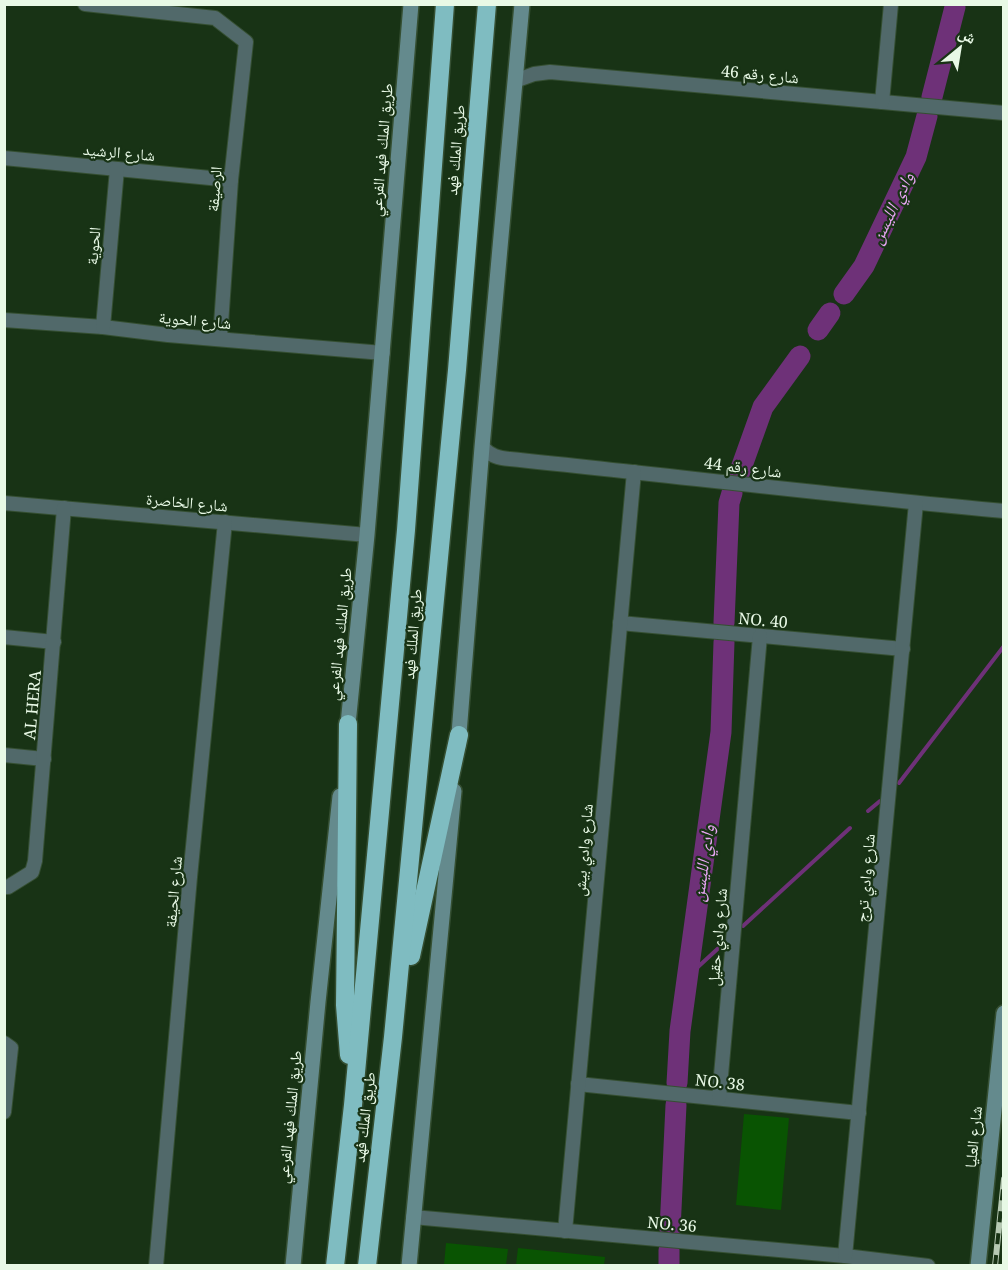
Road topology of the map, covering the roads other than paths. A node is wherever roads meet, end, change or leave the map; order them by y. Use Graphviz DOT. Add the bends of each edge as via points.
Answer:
graph roads {
  1 [pos="85,4"];
  2 [pos="411,4"];
  3 [pos="446,4"];
  4 [pos="487,4"];
  5 [pos="522,4"];
  6 [pos="891,4"];
  7 [pos="515,81"];
  8 [pos="882,102"];
  9 [pos="1004,113"];
  10 [pos="4,158"];
  11 [pos="117,169"];
  12 [pos="231,180"];
  13 [pos="4,320"];
  14 [pos="103,327"];
  15 [pos="220,339"];
  16 [pos="383,353"];
  17 [pos="482,447"];
  18 [pos="634,472"];
  19 [pos="4,502"];
  20 [pos="916,503"];
  21 [pos="64,508"];
  22 [pos="1004,511"];
  23 [pos="225,522"];
  24 [pos="367,535"];
  25 [pos="620,623"];
  26 [pos="760,636"];
  27 [pos="4,637"];
  28 [pos="54,642"];
  29 [pos="903,649"];
  30 [pos="348,724"];
  31 [pos="459,735"];
  32 [pos="4,755"];
  33 [pos="44,759"];
  34 [pos="4,887"];
  35 [pos="1004,1013"];
  36 [pos="393,1037"];
  37 [pos="4,1043"];
  38 [pos="578,1084"];
  39 [pos="719,1098"];
  40 [pos="353,1105"];
  41 [pos="4,1112"];
  42 [pos="859,1113"];
  43 [pos="413,1217"];
  44 [pos="565,1231"];
  45 [pos="845,1256"];
  46 [pos="156,1266"];
  47 [pos="293,1266"];
  48 [pos="335,1266"];
  49 [pos="367,1266"];
  50 [pos="409,1266"];
  51 [pos="928,1266"];
  52 [pos="978,1266"];
  1 -- 12 [label="street, الرصيفة" via="214,18 246,42"];
  2 -- 16 [label="main road, طريق الملك فهد الفرعي"];
  3 -- 40 [label="highway, طريق الملك فهد" via="406,530"];
  4 -- 36 [label="highway, طريق الملك فهد" via="456,382"];
  5 -- 7 [label="main road"];
  6 -- 8 [label="street"];
  7 -- 8 [label="street, شارع رقم 46" via="550,72"];
  7 -- 17 [label="main road"];
  8 -- 9 [label="street, شارع رقم 46"];
  10 -- 11 [label="street, شارع الرشيد"];
  11 -- 12 [label="street, شارع الرشيد"];
  11 -- 14 [label="street, الحوية"];
  12 -- 15 [label="street, الرصيفة"];
  13 -- 14 [label="street, شارع الحوية"];
  14 -- 15 [label="street, شارع الحوية"];
  15 -- 16 [label="street, شارع الحوية"];
  16 -- 24 [label="main road, طريق الملك فهد الفرعي"];
  17 -- 18 [label="street, شارع رقم 44" via="498,458"];
  17 -- 31 [label="main road"];
  18 -- 20 [label="street, شارع رقم 44"];
  18 -- 25 [label="street, شارع وادي بيش"];
  19 -- 21 [label="street, شارع الخاصرة"];
  20 -- 22 [label="street, شارع رقم 44"];
  20 -- 29 [label="street, شارع وادي ترج"];
  21 -- 23 [label="street, شارع الخاصرة"];
  21 -- 28 [label="street, AL HERA"];
  23 -- 24 [label="street, شارع الخاصرة"];
  23 -- 46 [label="street, شارع الحيفة"];
  24 -- 30 [label="main road, طريق الملك فهد الفرعي"];
  25 -- 26 [label="street, NO. 40"];
  25 -- 38 [label="street, شارع وادي بيش"];
  26 -- 29 [label="street, NO. 40"];
  26 -- 39 [label="street, شارع وادي حقيل"];
  27 -- 28 [label="street"];
  28 -- 33 [label="street, AL HERA"];
  29 -- 42 [label="street, شارع وادي ترج"];
  30 -- 40 [label="highway" via="345,1005"];
  30 -- 47 [label="main road, طريق الملك فهد الفرعي"];
  31 -- 36 [label="highway"];
  31 -- 43 [label="main road"];
  32 -- 33 [label="street"];
  33 -- 34 [label="street, AL HERA" via="32,872"];
  35 -- 52 [label="main road, شارع العليا"];
  36 -- 49 [label="highway, طريق الملك فهد"];
  37 -- 41 [label="street" via="11,1048"];
  38 -- 39 [label="street, NO. 38"];
  38 -- 44 [label="street, شارع وادي بيش"];
  39 -- 42 [label="street, NO. 38"];
  40 -- 48 [label="highway, طريق الملك فهد"];
  42 -- 45 [label="street, شارع وادي ترج"];
  43 -- 44 [label="street, NO. 36"];
  43 -- 50 [label="main road"];
  44 -- 45 [label="street, NO. 36"];
  45 -- 51 [label="street, NO. 36"];
}
